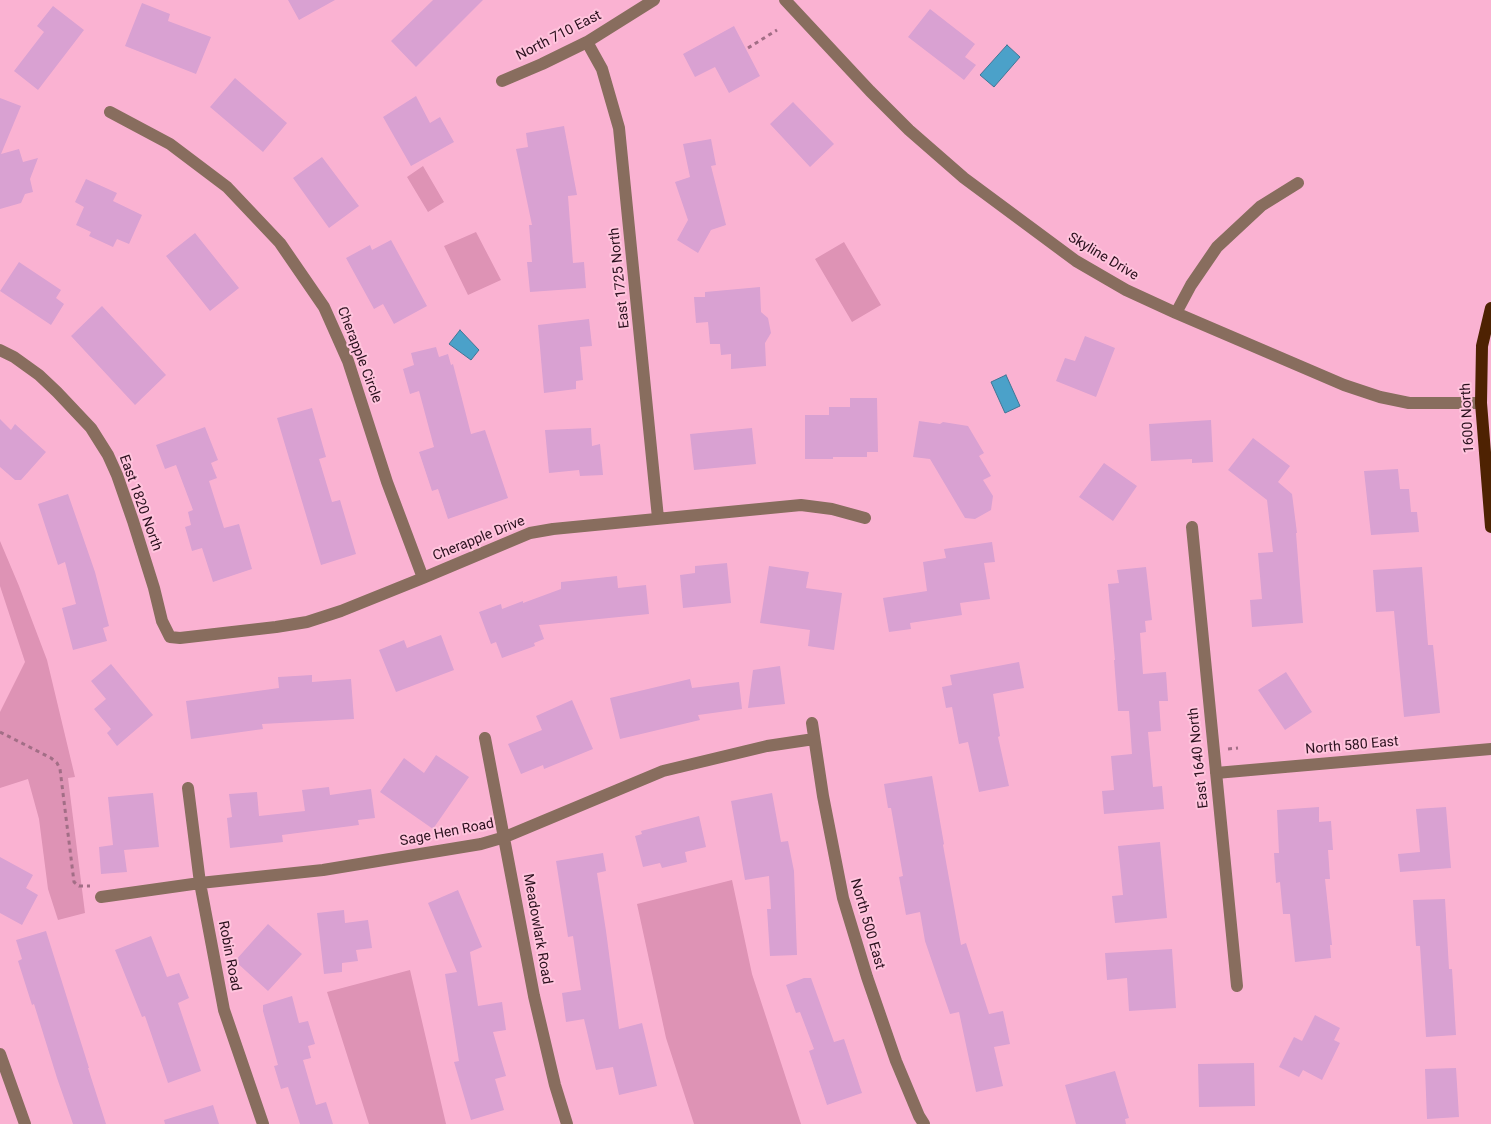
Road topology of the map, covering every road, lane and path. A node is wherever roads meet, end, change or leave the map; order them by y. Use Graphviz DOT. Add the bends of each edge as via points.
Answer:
graph roads {
  1 [pos="654,0"];
  2 [pos="785,0"];
  3 [pos="777,30"];
  4 [pos="587,42"];
  5 [pos="748,48"];
  6 [pos="502,81"];
  7 [pos="110,112"];
  8 [pos="1298,183"];
  9 [pos="1491,308"];
  10 [pos="1176,313"];
  11 [pos="0,350"];
  12 [pos="1481,403"];
  13 [pos="658,518"];
  14 [pos="865,518"];
  15 [pos="1192,527"];
  16 [pos="1491,528"];
  17 [pos="423,578"];
  18 [pos="170,638"];
  19 [pos="812,723"];
  20 [pos="0,732"];
  21 [pos="485,738"];
  22 [pos="814,738"];
  23 [pos="1491,749"];
  24 [pos="1216,772"];
  25 [pos="188,788"];
  26 [pos="504,837"];
  27 [pos="200,883"];
  28 [pos="101,897"];
  29 [pos="1237,986"];
  30 [pos="0,1054"];
  31 [pos="25,1124"];
  32 [pos="263,1124"];
  33 [pos="567,1124"];
  34 [pos="924,1124"];
  1 -- 4 [label="street, North 710 East"];
  2 -- 10 [label="street, Skyline Drive" via="870,92 964,178 1076,260 1126,290"];
  3 -- 5 [label="path"];
  4 -- 6 [label="street, North 710 East"];
  4 -- 13 [label="street, East 1725 North" via="602,69 619,128"];
  7 -- 17 [label="street, Cherapple Circle" via="170,144 227,187 280,243 324,307 348,361 387,482"];
  8 -- 10 [label="street" via="1261,206 1217,247"];
  9 -- 12 [label="main road, 1600 North" via="1482,346"];
  10 -- 12 [label="street, Skyline Drive" via="1344,385 1380,397 1409,403"];
  11 -- 18 [label="street, East 1820 North" via="39,375 57,392 91,428 108,455"];
  12 -- 16 [label="main road, 1600 North"];
  13 -- 14 [label="street, Cherapple Drive" via="800,504"];
  13 -- 17 [label="street, Cherapple Drive" via="530,533"];
  15 -- 24 [label="street, East 1640 North"];
  17 -- 18 [label="street, Cherapple Drive" via="307,622"];
  19 -- 22 [label="street, North 500 East"];
  20 -- 28 [label="path" via="57,763 74,882 79,886 90,886"];
  21 -- 26 [label="street, Meadowlark Road"];
  22 -- 26 [label="street, Sage Hen Road" via="663,771"];
  22 -- 34 [label="street, North 500 East" via="843,898 866,977 896,1061"];
  23 -- 24 [label="street, North 580 East"];
  24 -- 29 [label="street, East 1640 North"];
  25 -- 27 [label="street, Robin Road"];
  26 -- 27 [label="street, Sage Hen Road" via="481,844 323,870"];
  26 -- 33 [label="street, Meadowlark Road" via="534,996"];
  27 -- 28 [label="street, Sage Hen Road"];
  27 -- 32 [label="street, Robin Road" via="224,1010"];
  30 -- 31 [label="street"];
}
